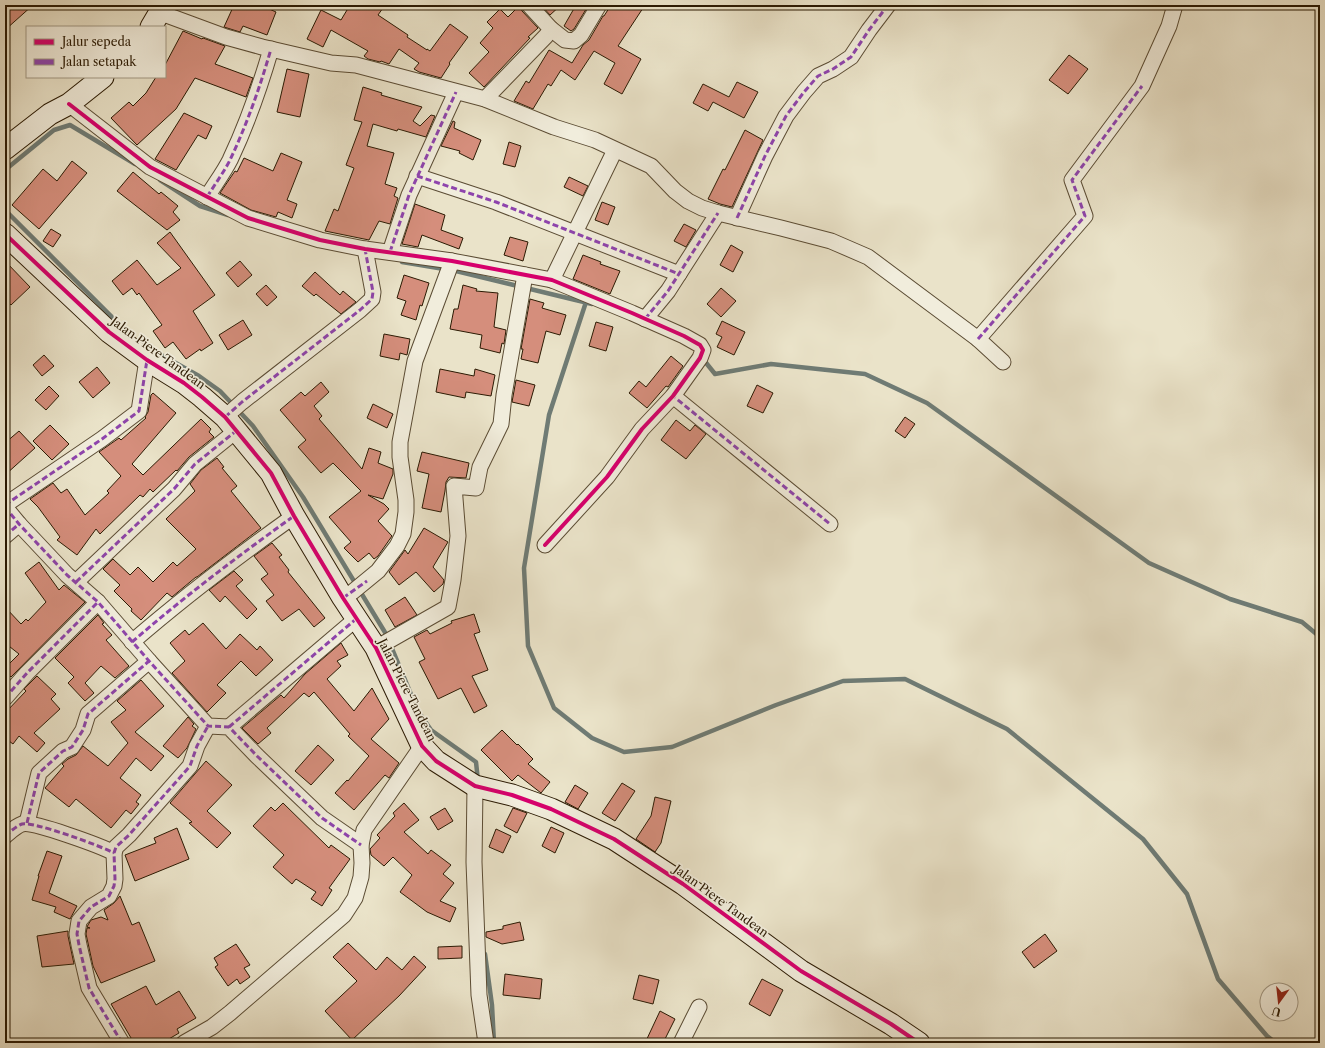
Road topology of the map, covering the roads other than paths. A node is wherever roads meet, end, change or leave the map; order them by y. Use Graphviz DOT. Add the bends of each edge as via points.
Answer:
graph roads {
  1 [pos="529,5"];
  2 [pos="599,5"];
  3 [pos="888,5"];
  4 [pos="1175,5"];
  5 [pos="159,15"];
  6 [pos="551,29"];
  7 [pos="271,49"];
  8 [pos="102,78"];
  9 [pos="456,92"];
  10 [pos="485,99"];
  11 [pos="69,104"];
  12 [pos="5,149"];
  13 [pos="615,150"];
  14 [pos="417,176"];
  15 [pos="207,197"];
  16 [pos="718,213"];
  17 [pos="737,218"];
  18 [pos="5,234"];
  19 [pos="575,234"];
  20 [pos="365,249"];
  21 [pos="390,252"];
  22 [pos="452,261"];
  23 [pos="679,274"];
  24 [pos="525,275"];
  25 [pos="552,280"];
  26 [pos="645,319"];
  27 [pos="978,339"];
  28 [pos="147,360"];
  29 [pos="1003,362"];
  30 [pos="673,396"];
  31 [pos="230,420"];
  32 [pos="5,506"];
  33 [pos="294,516"];
  34 [pos="19,524"];
  35 [pos="830,524"];
  36 [pos="5,536"];
  37 [pos="545,545"];
  38 [pos="76,582"];
  39 [pos="346,596"];
  40 [pos="98,602"];
  41 [pos="356,619"];
  42 [pos="132,642"];
  43 [pos="376,648"];
  44 [pos="149,661"];
  45 [pos="5,698"];
  46 [pos="208,726"];
  47 [pos="229,727"];
  48 [pos="422,746"];
  49 [pos="481,787"];
  50 [pos="27,823"];
  51 [pos="5,836"];
  52 [pos="361,846"];
  53 [pos="114,853"];
  54 [pos="699,1007"];
  55 [pos="122,1043"];
  56 [pos="184,1043"];
  57 [pos="486,1043"];
  58 [pos="681,1043"];
  59 [pos="919,1043"];
  1 -- 6 [label="street"];
  2 -- 6 [label="street" via="581,35 574,41 565,40"];
  3 -- 17 [label="street" via="851,57 818,76 786,116"];
  4 -- 27 [label="street" via="1169,26 1142,86 1072,180 1085,216"];
  5 -- 7 [label="street"];
  6 -- 10 [label="street"];
  7 -- 9 [label="street" via="331,63 356,65"];
  7 -- 15 [label="street" via="242,133 229,161"];
  8 -- 11 [label="street"];
  9 -- 10 [label="street"];
  9 -- 14 [label="street"];
  10 -- 13 [label="street" via="554,127 595,140"];
  11 -- 12 [label="street" via="50,114"];
  11 -- 15 [label="street" via="150,167"];
  13 -- 16 [label="street" via="651,166 674,191 688,201"];
  13 -- 19 [label="street"];
  14 -- 19 [label="street" via="496,202"];
  14 -- 21 [label="street" via="408,195"];
  15 -- 20 [label="street" via="248,218 320,240"];
  16 -- 17 [label="street"];
  16 -- 23 [label="street"];
  17 -- 27 [label="street" via="831,241 868,257"];
  18 -- 28 [label="street, Jalan Piere Tandean" via="109,332"];
  19 -- 23 [label="street"];
  19 -- 25 [label="street"];
  20 -- 21 [label="street"];
  20 -- 31 [label="street" via="372,299 242,402"];
  21 -- 22 [label="street"];
  22 -- 24 [label="street"];
  22 -- 39 [label="street" via="415,361 400,442 406,500 403,534 388,559 367,581"];
  23 -- 26 [label="street"];
  24 -- 25 [label="street"];
  24 -- 43 [label="street" via="501,424 480,467 476,488 454,486 458,536 448,608"];
  25 -- 26 [label="street"];
  26 -- 30 [label="street" via="684,336 700,345 703,350"];
  27 -- 29 [label="street"];
  28 -- 31 [label="street, Jalan Piere Tandean" via="184,383"];
  28 -- 32 [label="street" via="139,411"];
  30 -- 35 [label="street"];
  30 -- 37 [label="street" via="642,429 607,477"];
  31 -- 33 [label="street, Jalan Piere Tandean" via="271,473"];
  31 -- 38 [label="street" via="174,489"];
  32 -- 34 [label="street"];
  33 -- 39 [label="street, Jalan Piere Tandean"];
  33 -- 42 [label="street" via="180,601"];
  34 -- 36 [label="street"];
  34 -- 38 [label="street"];
  38 -- 40 [label="street"];
  39 -- 41 [label="street, Jalan Piere Tandean"];
  40 -- 42 [label="street"];
  40 -- 45 [label="street"];
  41 -- 43 [label="street, Jalan Piere Tandean"];
  41 -- 47 [label="street"];
  42 -- 44 [label="street"];
  43 -- 48 [label="street, Jalan Piere Tandean"];
  44 -- 46 [label="street"];
  44 -- 50 [label="street" via="88,714 83,730 72,747 63,751 39,773"];
  46 -- 47 [label="street"];
  46 -- 53 [label="street" via="190,766 116,847"];
  47 -- 52 [label="street" via="322,818"];
  48 -- 49 [label="street, Jalan Piere Tandean" via="436,761"];
  48 -- 52 [label="street" via="364,830"];
  49 -- 57 [label="street" via="474,862 479,995"];
  49 -- 59 [label="street, Jalan Piere Tandean" via="512,794 551,809 614,839 683,884 801,971"];
  50 -- 51 [label="street"];
  50 -- 53 [label="street" via="104,847"];
  52 -- 56 [label="street" via="361,877 355,898 344,915 230,1013"];
  53 -- 55 [label="street" via="114,886 109,896 83,914 78,921 77,934 89,988"];
  54 -- 58 [label="street"];
}
